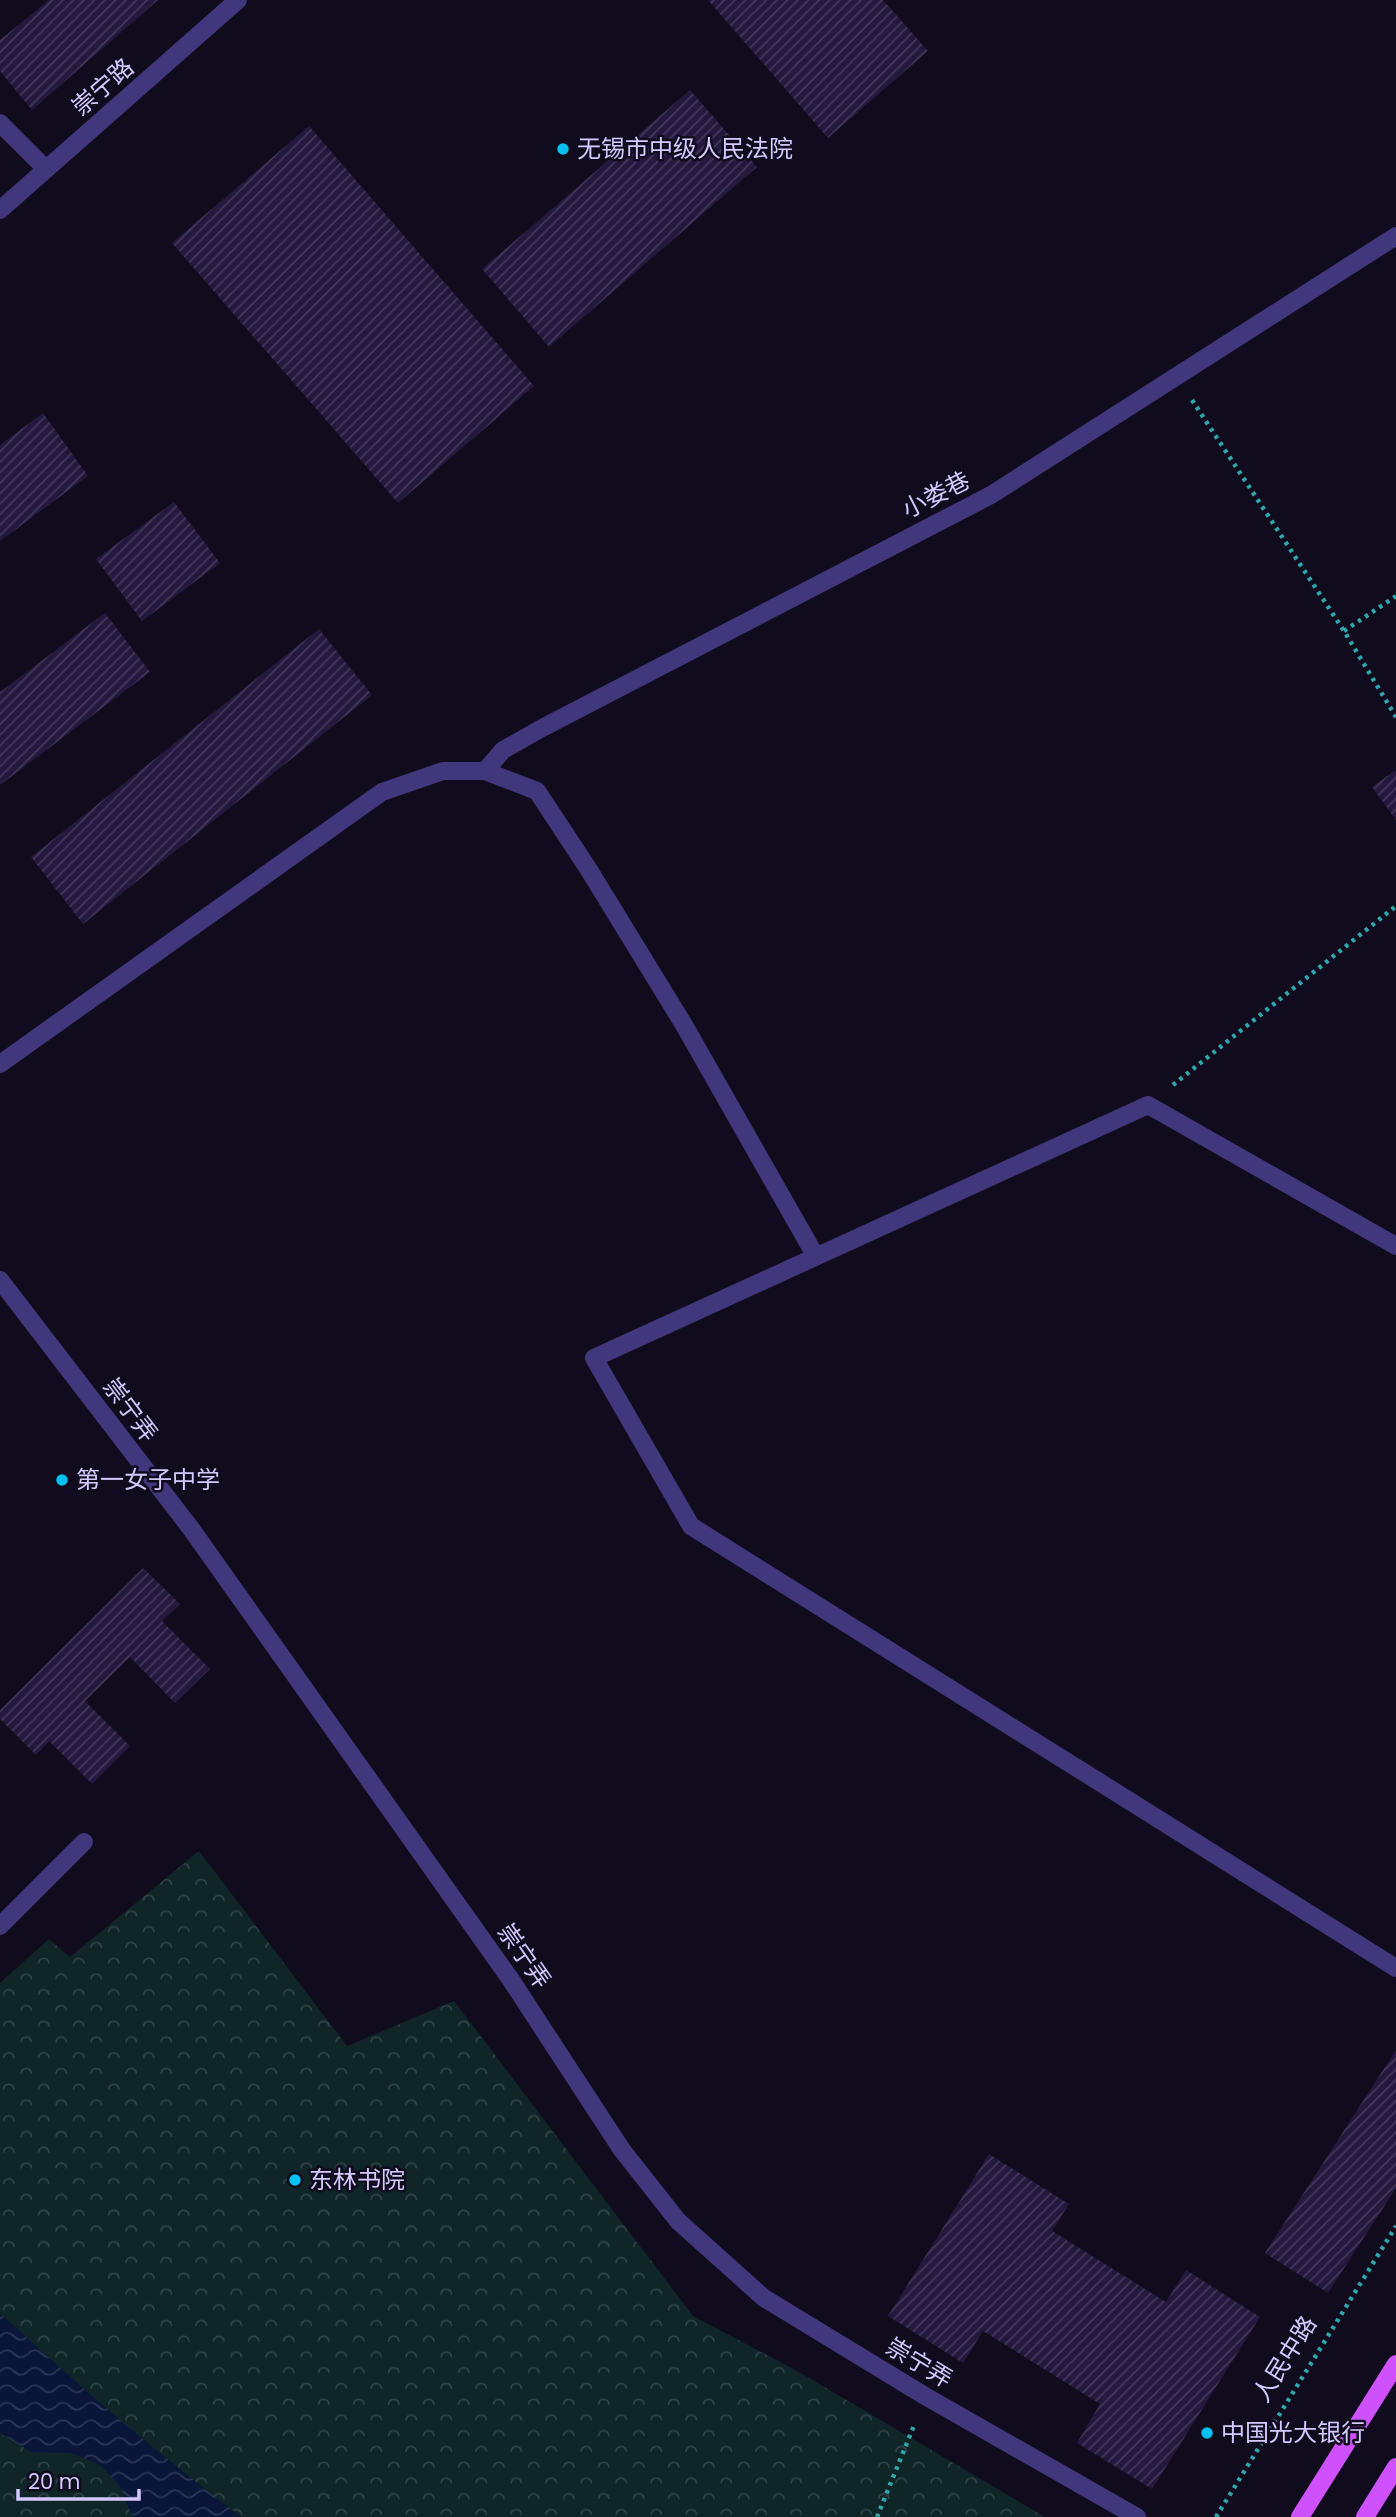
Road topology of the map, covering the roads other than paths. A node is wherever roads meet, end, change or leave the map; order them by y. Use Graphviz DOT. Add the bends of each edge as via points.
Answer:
graph roads {
  1 [pos="238,0"];
  2 [pos="0,123"];
  3 [pos="46,169"];
  4 [pos="0,210"];
  5 [pos="1396,236"];
  6 [pos="485,771"];
  7 [pos="0,1064"];
  8 [pos="1396,1246"];
  9 [pos="816,1255"];
  10 [pos="0,1280"];
  11 [pos="84,1842"];
  12 [pos="0,1926"];
  13 [pos="1396,1968"];
  14 [pos="1396,2364"];
  15 [pos="1396,2467"];
  16 [pos="1137,2517"];
  17 [pos="1300,2517"];
  18 [pos="1365,2517"];
  1 -- 3 [label="street, 崇宁路"];
  2 -- 3 [label="street"];
  3 -- 4 [label="street, 崇宁路"];
  5 -- 6 [label="street, 小娄巷" via="991,495 544,727 503,750"];
  6 -- 7 [label="street" via="443,771 382,792"];
  6 -- 9 [label="street" via="537,791 684,1025"];
  8 -- 9 [label="street" via="1148,1105"];
  9 -- 13 [label="street" via="594,1358 691,1526"];
  10 -- 16 [label="street, 崇宁弄" via="192,1530 512,1980 622,2150 678,2221 764,2298"];
  11 -- 12 [label="street"];
  14 -- 17 [label="main road"];
  15 -- 18 [label="main road"];
}
